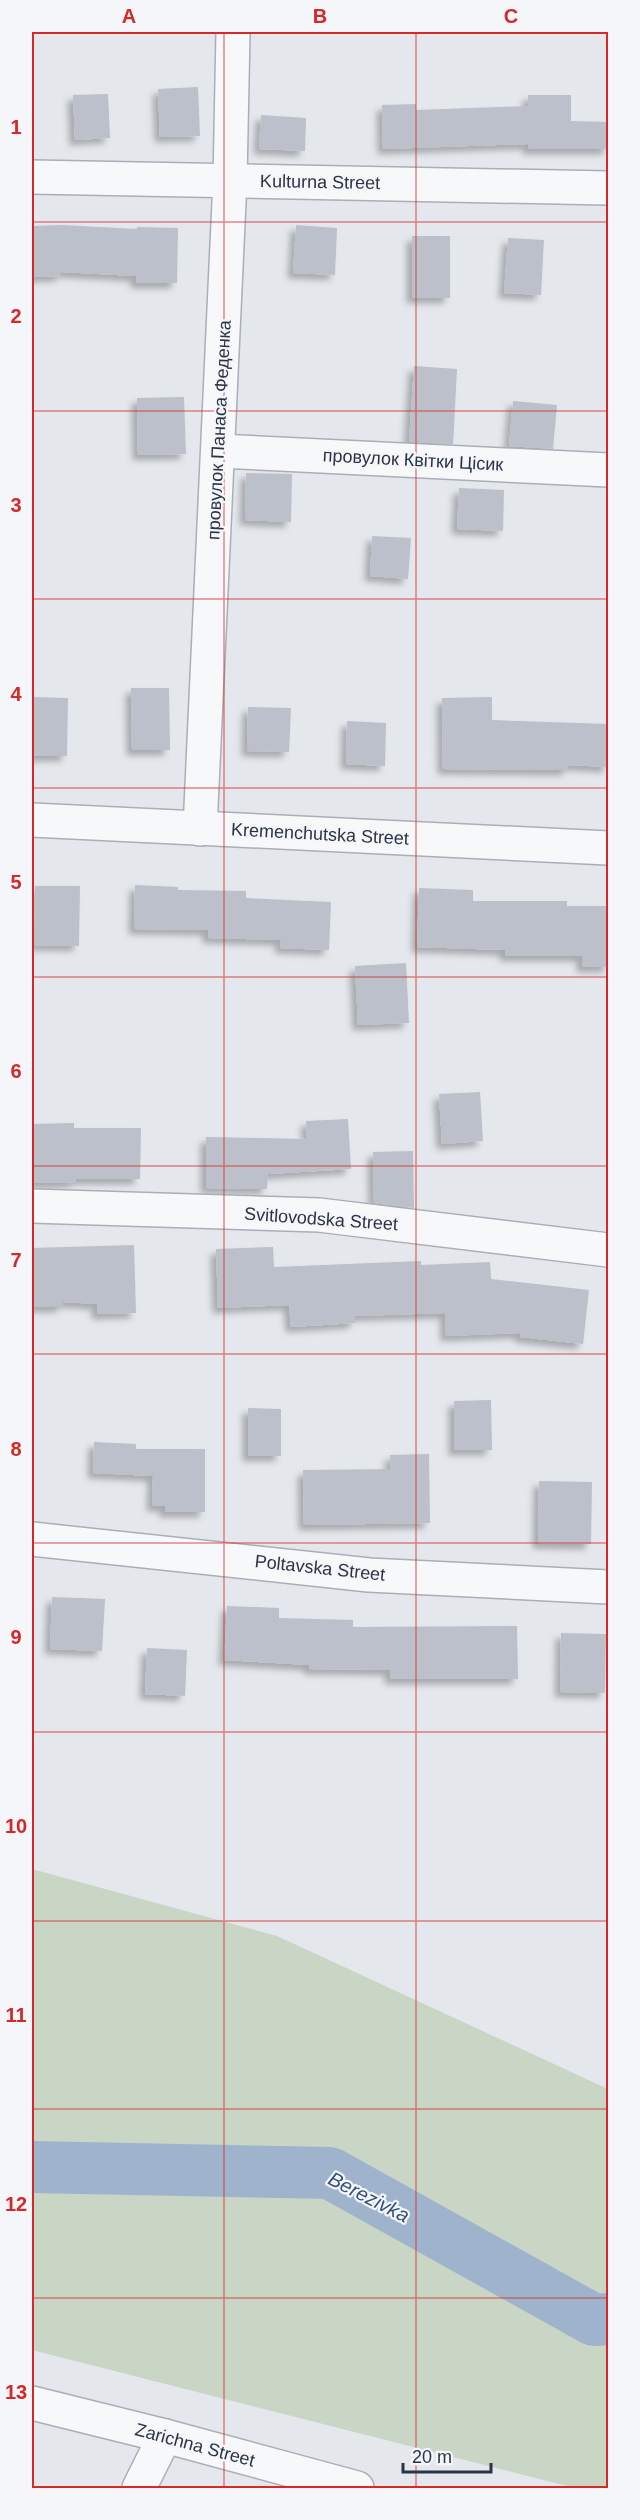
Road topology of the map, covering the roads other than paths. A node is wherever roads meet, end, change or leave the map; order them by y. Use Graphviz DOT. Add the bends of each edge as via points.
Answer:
graph roads {
  1 [pos="233,32"];
  2 [pos="32,177"];
  3 [pos="230,180"];
  4 [pos="609,189"];
  5 [pos="218,451"];
  6 [pos="609,470"];
  7 [pos="32,820"];
  8 [pos="200,829"];
  9 [pos="609,848"];
  10 [pos="32,1206"];
  11 [pos="609,1250"];
  12 [pos="32,1539"];
  13 [pos="609,1587"];
  14 [pos="32,2403"];
  15 [pos="165,2436"];
  16 [pos="139,2488"];
  17 [pos="357,2488"];
  1 -- 3 [label="street, провулок Панаса Феденка"];
  2 -- 3 [label="street, Kulturna Street"];
  3 -- 4 [label="street, Kulturna Street"];
  3 -- 5 [label="street, провулок Панаса Феденка"];
  5 -- 6 [label="street, провулок Квітки Цісик"];
  5 -- 8 [label="street, провулок Панаса Феденка"];
  7 -- 8 [label="street, Kremenchutska Street"];
  8 -- 9 [label="street, Kremenchutska Street"];
  10 -- 11 [label="street, Svitlovodska Street" via="320,1215"];
  12 -- 13 [label="street, Poltavska Street" via="369,1575"];
  14 -- 15 [label="street, Zarichna Street"];
  15 -- 16 [label="street"];
  15 -- 17 [label="street, Zarichna Street"];
}
